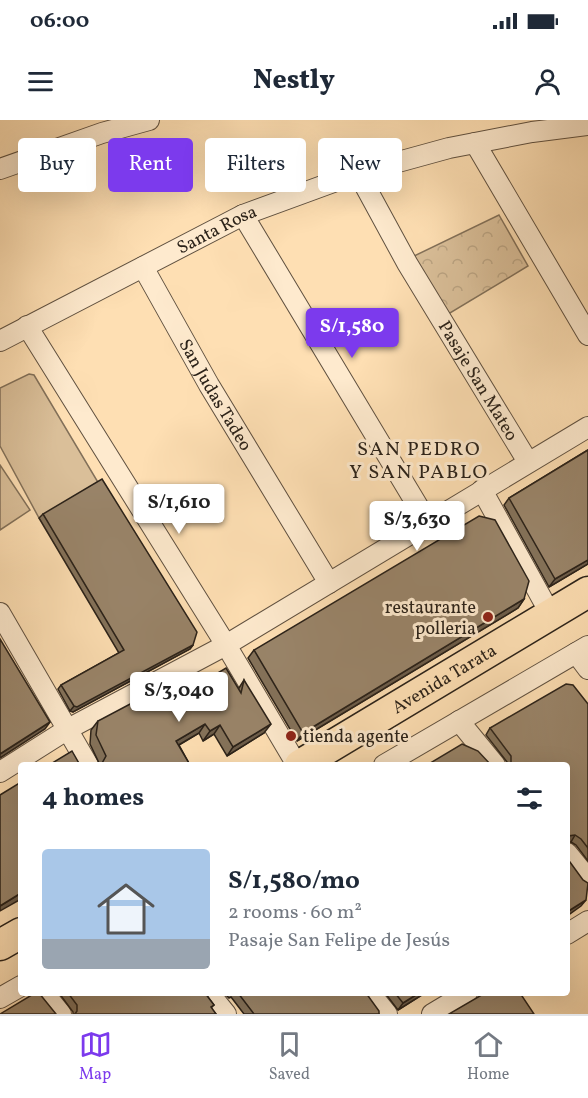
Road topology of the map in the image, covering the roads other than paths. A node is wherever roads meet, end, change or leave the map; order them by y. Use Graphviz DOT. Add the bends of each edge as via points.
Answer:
graph roads {
  1 [pos="149,120"];
  2 [pos="588,125"];
  3 [pos="476,143"];
  4 [pos="402,161"];
  5 [pos="0,169"];
  6 [pos="318,188"];
  7 [pos="368,192"];
  8 [pos="243,215"];
  9 [pos="143,267"];
  10 [pos="27,326"];
  11 [pos="588,335"];
  12 [pos="0,340"];
  13 [pos="588,426"];
  14 [pos="528,462"];
  15 [pos="482,490"];
  16 [pos="428,523"];
  17 [pos="329,583"];
  18 [pos="588,592"];
  19 [pos="0,613"];
  20 [pos="551,615"];
  21 [pos="226,645"];
  22 [pos="582,649"];
  23 [pos="588,669"];
  24 [pos="459,721"];
  25 [pos="68,729"];
  26 [pos="86,762"];
  27 [pos="297,762"];
  28 [pos="304,762"];
  29 [pos="389,762"];
  30 [pos="493,762"];
  31 [pos="0,772"];
  32 [pos="570,857"];
  33 [pos="588,879"];
  34 [pos="588,921"];
  35 [pos="570,932"];
  36 [pos="18,935"];
  37 [pos="0,945"];
  38 [pos="18,988"];
  39 [pos="46,996"];
  40 [pos="211,996"];
  41 [pos="372,996"];
  42 [pos="462,996"];
  43 [pos="0,998"];
  44 [pos="61,1014"];
  45 [pos="226,1014"];
  46 [pos="387,1014"];
  47 [pos="432,1014"];
  1 -- 5 [label="street"];
  2 -- 3 [label="street, Santa Rosa"];
  3 -- 4 [label="street, Santa Rosa"];
  3 -- 11 [label="street"];
  6 -- 8 [label="street, Santa Rosa"];
  7 -- 14 [label="street, Pasaje San Mateo"];
  8 -- 9 [label="street, Santa Rosa"];
  8 -- 16 [label="street"];
  9 -- 10 [label="street, Santa Rosa"];
  9 -- 17 [label="street, San Judas Tadeo" via="208,385"];
  10 -- 12 [label="street, Santa Rosa"];
  10 -- 21 [label="street"];
  13 -- 14 [label="street"];
  14 -- 15 [label="street"];
  15 -- 16 [label="street"];
  15 -- 20 [label="street"];
  16 -- 17 [label="street"];
  17 -- 21 [label="street"];
  18 -- 20 [label="highway, Avenida Tarata"];
  19 -- 25 [label="street"];
  20 -- 28 [label="highway, Avenida Tarata"];
  21 -- 25 [label="street"];
  21 -- 27 [label="street"];
  22 -- 23 [label="street"];
  22 -- 24 [label="street"];
  24 -- 29 [label="street"];
  24 -- 30 [label="street"];
  25 -- 26 [label="street"];
  25 -- 31 [label="street"];
  32 -- 33 [label="street"];
  34 -- 35 [label="street"];
  36 -- 37 [label="highway"];
  38 -- 43 [label="street"];
  39 -- 44 [label="street"];
  40 -- 45 [label="street"];
  41 -- 46 [label="street"];
  42 -- 47 [label="street"];
}
